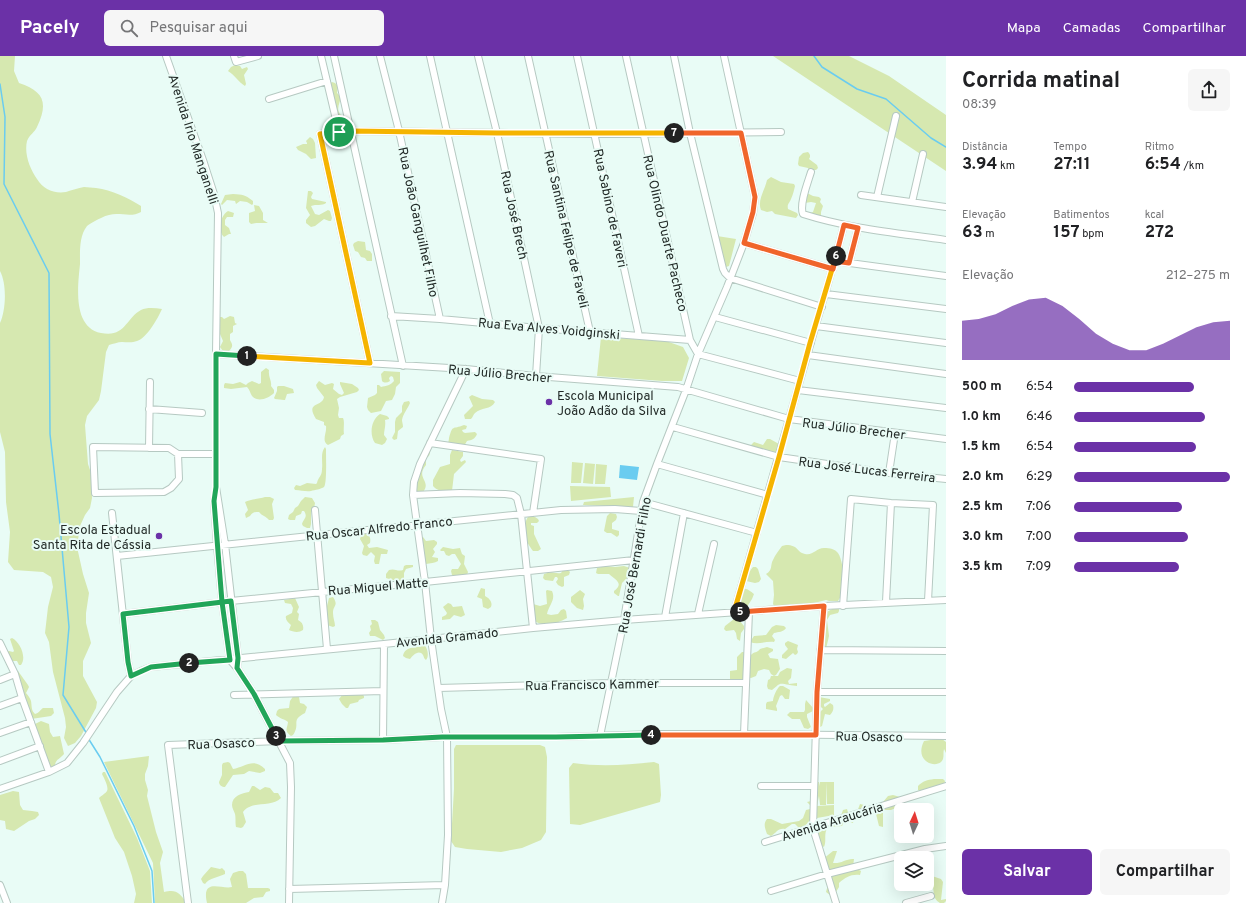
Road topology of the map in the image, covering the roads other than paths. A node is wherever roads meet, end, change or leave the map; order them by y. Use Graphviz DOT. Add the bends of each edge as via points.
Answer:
graph roads {
  1 [pos="166,56"];
  2 [pos="258,56"];
  3 [pos="321,56"];
  4 [pos="334,56"];
  5 [pos="380,56"];
  6 [pos="430,56"];
  7 [pos="478,56"];
  8 [pos="528,56"];
  9 [pos="577,56"];
  10 [pos="626,56"];
  11 [pos="674,56"];
  12 [pos="724,56"];
  13 [pos="235,59"];
  14 [pos="327,81"];
  15 [pos="269,99"];
  16 [pos="896,116"];
  17 [pos="351,131"];
  18 [pos="398,131"];
  19 [pos="339,132"];
  20 [pos="447,132"];
  21 [pos="781,132"];
  22 [pos="497,133"];
  23 [pos="546,133"];
  24 [pos="643,133"];
  25 [pos="690,133"];
  26 [pos="741,133"];
  27 [pos="594,134"];
  28 [pos="922,154"];
  29 [pos="811,172"];
  30 [pos="861,196"];
  31 [pos="877,198"];
  32 [pos="912,202"];
  33 [pos="946,207"];
  34 [pos="844,225"];
  35 [pos="858,228"];
  36 [pos="946,240"];
  37 [pos="744,243"];
  38 [pos="835,261"];
  39 [pos="849,263"];
  40 [pos="833,269"];
  41 [pos="946,276"];
  42 [pos="730,278"];
  43 [pos="826,294"];
  44 [pos="822,307"];
  45 [pos="946,309"];
  46 [pos="391,316"];
  47 [pos="715,316"];
  48 [pos="440,319"];
  49 [pos="490,324"];
  50 [pos="816,326"];
  51 [pos="539,328"];
  52 [pos="590,332"];
  53 [pos="639,336"];
  54 [pos="690,340"];
  55 [pos="810,343"];
  56 [pos="946,343"];
  57 [pos="216,354"];
  58 [pos="698,354"];
  59 [pos="808,355"];
  60 [pos="370,363"];
  61 [pos="403,366"];
  62 [pos="466,369"];
  63 [pos="946,374"];
  64 [pos="536,376"];
  65 [pos="800,381"];
  66 [pos="150,382"];
  67 [pos="686,390"];
  68 [pos="798,390"];
  69 [pos="946,408"];
  70 [pos="150,409"];
  71 [pos="202,414"];
  72 [pos="789,419"];
  73 [pos="672,426"];
  74 [pos="895,433"];
  75 [pos="946,439"];
  76 [pos="430,443"];
  77 [pos="149,448"];
  78 [pos="178,454"];
  79 [pos="216,454"];
  80 [pos="779,457"];
  81 [pos="657,464"];
  82 [pos="889,473"];
  83 [pos="946,479"];
  84 [pos="216,487"];
  85 [pos="413,495"];
  86 [pos="768,495"];
  87 [pos="643,502"];
  88 [pos="891,503"];
  89 [pos="315,510"];
  90 [pos="641,511"];
  91 [pos="112,513"];
  92 [pos="533,513"];
  93 [pos="684,513"];
  94 [pos="521,514"];
  95 [pos="418,524"];
  96 [pos="757,533"];
  97 [pos="316,535"];
  98 [pos="225,544"];
  99 [pos="714,544"];
  100 [pos="217,545"];
  101 [pos="116,556"];
  102 [pos="634,560"];
  103 [pos="528,571"];
  104 [pos="425,582"];
  105 [pos="322,591"];
  106 [pos="946,600"];
  107 [pos="231,601"];
  108 [pos="928,601"];
  109 [pos="222,602"];
  110 [pos="886,602"];
  111 [pos="824,606"];
  112 [pos="843,606"];
  113 [pos="734,612"];
  114 [pos="749,612"];
  115 [pos="123,614"];
  116 [pos="698,614"];
  117 [pos="665,617"];
  118 [pos="624,620"];
  119 [pos="533,628"];
  120 [pos="431,639"];
  121 [pos="0,644"];
  122 [pos="384,644"];
  123 [pos="327,649"];
  124 [pos="2,650"];
  125 [pos="820,650"];
  126 [pos="946,651"];
  127 [pos="238,658"];
  128 [pos="230,660"];
  129 [pos="237,668"];
  130 [pos="15,674"];
  131 [pos="131,676"];
  132 [pos="0,680"];
  133 [pos="746,682"];
  134 [pos="611,683"];
  135 [pos="438,688"];
  136 [pos="383,692"];
  137 [pos="817,692"];
  138 [pos="946,692"];
  139 [pos="254,694"];
  140 [pos="234,695"];
  141 [pos="22,698"];
  142 [pos="0,706"];
  143 [pos="31,722"];
  144 [pos="0,733"];
  145 [pos="744,734"];
  146 [pos="816,735"];
  147 [pos="600,736"];
  148 [pos="946,736"];
  149 [pos="447,737"];
  150 [pos="383,740"];
  151 [pos="279,741"];
  152 [pos="40,746"];
  153 [pos="0,761"];
  154 [pos="49,772"];
  155 [pos="761,786"];
  156 [pos="814,786"];
  157 [pos="946,786"];
  158 [pos="0,789"];
  159 [pos="813,828"];
  160 [pos="765,842"];
  161 [pos="946,846"];
  162 [pos="827,874"];
  163 [pos="0,885"];
  164 [pos="445,885"];
  165 [pos="289,889"];
  166 [pos="771,891"];
  167 [pos="931,896"];
  168 [pos="7,903"];
  169 [pos="188,903"];
  170 [pos="289,903"];
  171 [pos="442,903"];
  172 [pos="836,903"];
  173 [pos="906,903"];
  1 -- 57 [label="street, Avenida Irio Manganelli" via="203,160 218,213"];
  2 -- 13 [label="street"];
  3 -- 14 [label="street"];
  4 -- 17 [label="street"];
  5 -- 18 [label="street, Rua João Ganguilhet Filho"];
  6 -- 20 [label="street"];
  7 -- 22 [label="street, Rua José Brech"];
  8 -- 23 [label="street, Rua Santina Felipe de Faveli"];
  9 -- 27 [label="street, Rua Sabino de Faveri"];
  10 -- 24 [label="street, Rua Olindo Duarte Pacheco"];
  11 -- 25 [label="street"];
  12 -- 26 [label="street, Rua José Bernardi Filho"];
  14 -- 15 [label="street"];
  14 -- 19 [label="street"];
  16 -- 31 [label="street"];
  17 -- 18 [label="street"];
  17 -- 19 [label="street"];
  17 -- 46 [label="street"];
  18 -- 20 [label="street"];
  18 -- 48 [label="street, Rua João Ganguilhet Filho"];
  19 -- 60 [label="street" via="320,134"];
  20 -- 22 [label="street"];
  20 -- 49 [label="street"];
  21 -- 26 [label="street"];
  22 -- 23 [label="street"];
  22 -- 51 [label="street, Rua José Brech"];
  23 -- 27 [label="street"];
  23 -- 52 [label="street, Rua Santina Felipe de Faveli"];
  24 -- 25 [label="street"];
  24 -- 27 [label="street"];
  24 -- 54 [label="street, Rua Olindo Duarte Pacheco"];
  25 -- 26 [label="street"];
  25 -- 42 [label="street" via="723,269"];
  26 -- 37 [label="street, Rua José Bernardi Filho" via="755,197"];
  27 -- 53 [label="street, Rua Sabino de Faveri"];
  28 -- 32 [label="street"];
  29 -- 34 [label="street" via="803,200 803,214"];
  30 -- 31 [label="street"];
  31 -- 32 [label="street"];
  32 -- 33 [label="street"];
  34 -- 35 [label="street"];
  34 -- 38 [label="street"];
  35 -- 36 [label="street"];
  35 -- 39 [label="street"];
  37 -- 40 [label="street"];
  37 -- 42 [label="street, Rua José Bernardi Filho"];
  38 -- 39 [label="street"];
  38 -- 40 [label="street"];
  39 -- 41 [label="street"];
  40 -- 43 [label="street"];
  42 -- 44 [label="street"];
  42 -- 47 [label="street, Rua José Bernardi Filho"];
  43 -- 44 [label="street"];
  43 -- 45 [label="street"];
  44 -- 50 [label="street"];
  46 -- 48 [label="street, Rua Eva Alves Voidginski"];
  46 -- 61 [label="street"];
  47 -- 55 [label="street"];
  47 -- 58 [label="street, Rua José Bernardi Filho"];
  48 -- 49 [label="street, Rua Eva Alves Voidginski"];
  49 -- 51 [label="street, Rua Eva Alves Voidginski"];
  50 -- 55 [label="street"];
  50 -- 56 [label="street"];
  51 -- 52 [label="street, Rua Eva Alves Voidginski"];
  51 -- 64 [label="street, Rua José Brech"];
  52 -- 53 [label="street, Rua Eva Alves Voidginski"];
  53 -- 54 [label="street, Rua Eva Alves Voidginski"];
  54 -- 58 [label="street"];
  55 -- 59 [label="street"];
  57 -- 60 [label="street, Rua Júlio Brecher"];
  57 -- 79 [label="street, Avenida Irio Manganelli"];
  58 -- 65 [label="street"];
  58 -- 67 [label="street, Rua José Bernardi Filho"];
  59 -- 63 [label="street"];
  59 -- 65 [label="street"];
  60 -- 61 [label="street, Rua Júlio Brecher"];
  61 -- 62 [label="street, Rua Júlio Brecher"];
  62 -- 64 [label="street, Rua Júlio Brecher"];
  62 -- 76 [label="street"];
  64 -- 67 [label="street, Rua Júlio Brecher" via="678,387"];
  65 -- 68 [label="street"];
  66 -- 70 [label="street"];
  67 -- 72 [label="street, Rua Júlio Brecher"];
  67 -- 73 [label="street, Rua José Bernardi Filho"];
  68 -- 69 [label="street"];
  68 -- 72 [label="street"];
  70 -- 71 [label="street"];
  70 -- 77 [label="street"];
  72 -- 74 [label="street, Rua Júlio Brecher"];
  72 -- 80 [label="street"];
  73 -- 80 [label="street, Rua José Lucas Ferreira"];
  73 -- 81 [label="street, Rua José Bernardi Filho"];
  74 -- 75 [label="street, Rua Júlio Brecher"];
  74 -- 82 [label="street"];
  76 -- 85 [label="street" via="414,482"];
  76 -- 92 [label="street" via="541,459"];
  77 -- 78 [label="street" via="169,448"];
  77 -- 78 [label="street" via="93,447 95,493 164,492 179,480"];
  78 -- 79 [label="street"];
  79 -- 84 [label="street, Avenida Irio Manganelli"];
  80 -- 82 [label="street, Rua José Lucas Ferreira"];
  80 -- 86 [label="street"];
  81 -- 86 [label="street"];
  81 -- 87 [label="street, Rua José Bernardi Filho"];
  82 -- 83 [label="street, Rua José Lucas Ferreira"];
  84 -- 98 [label="street, Avenida Irio Manganelli"];
  84 -- 100 [label="street, Avenida Irio Manganelli" via="214,501"];
  85 -- 94 [label="street" via="513,495 517,498"];
  85 -- 95 [label="street"];
  86 -- 96 [label="street"];
  87 -- 90 [label="street, Rua José Bernardi Filho"];
  87 -- 93 [label="street"];
  88 -- 108 [label="street" via="933,505"];
  88 -- 110 [label="street"];
  88 -- 112 [label="street" via="850,499"];
  89 -- 97 [label="street"];
  90 -- 92 [label="street, Rua Oscar Alfredo Franco" via="589,508"];
  90 -- 102 [label="street, Rua José Bernardi Filho"];
  91 -- 101 [label="street"];
  92 -- 94 [label="street, Rua Oscar Alfredo Franco"];
  93 -- 96 [label="street"];
  93 -- 117 [label="street"];
  94 -- 95 [label="street, Rua Oscar Alfredo Franco"];
  94 -- 103 [label="street"];
  95 -- 97 [label="street, Rua Oscar Alfredo Franco"];
  95 -- 104 [label="street"];
  96 -- 113 [label="street"];
  97 -- 98 [label="street, Rua Oscar Alfredo Franco"];
  97 -- 105 [label="street"];
  98 -- 100 [label="street, Rua Oscar Alfredo Franco"];
  98 -- 107 [label="street, Avenida Irio Manganelli"];
  99 -- 116 [label="street"];
  100 -- 101 [label="street, Rua Oscar Alfredo Franco"];
  100 -- 109 [label="street, Avenida Irio Manganelli"];
  101 -- 115 [label="street"];
  102 -- 103 [label="street, Rua Miguel Matte"];
  102 -- 118 [label="street, Rua José Bernardi Filho"];
  103 -- 104 [label="street, Rua Miguel Matte"];
  103 -- 119 [label="street"];
  104 -- 105 [label="street, Rua Miguel Matte"];
  104 -- 120 [label="street"];
  105 -- 107 [label="street, Rua Miguel Matte"];
  105 -- 123 [label="street"];
  106 -- 108 [label="street, Avenida Gramado"];
  107 -- 109 [label="street, Rua Miguel Matte"];
  107 -- 127 [label="street, Avenida Irio Manganelli"];
  108 -- 110 [label="street, Avenida Gramado"];
  109 -- 115 [label="street, Rua Miguel Matte"];
  109 -- 128 [label="street, Avenida Irio Manganelli"];
  110 -- 112 [label="street, Avenida Gramado"];
  111 -- 112 [label="street, Avenida Gramado"];
  111 -- 114 [label="street, Avenida Gramado"];
  111 -- 125 [label="street"];
  113 -- 114 [label="street, Avenida Gramado"];
  113 -- 116 [label="street, Avenida Gramado"];
  114 -- 133 [label="street"];
  115 -- 131 [label="street"];
  116 -- 117 [label="street, Avenida Gramado"];
  117 -- 118 [label="street, Avenida Gramado"];
  118 -- 119 [label="street, Avenida Gramado"];
  118 -- 134 [label="street, Rua José Bernardi Filho"];
  119 -- 120 [label="street, Avenida Gramado"];
  120 -- 122 [label="street, Avenida Gramado"];
  120 -- 135 [label="street"];
  121 -- 124 [label="street"];
  122 -- 123 [label="street, Avenida Gramado"];
  122 -- 136 [label="street"];
  123 -- 127 [label="street, Avenida Gramado"];
  124 -- 130 [label="street"];
  125 -- 126 [label="street"];
  125 -- 137 [label="street"];
  127 -- 128 [label="street, Avenida Gramado"];
  127 -- 129 [label="street, Avenida Irio Manganelli"];
  128 -- 129 [label="street"];
  128 -- 131 [label="street, Avenida Gramado" via="151,667"];
  129 -- 139 [label="street"];
  130 -- 132 [label="street"];
  130 -- 141 [label="street"];
  131 -- 154 [label="street, Avenida Gramado" via="117,692 75,754 67,763"];
  133 -- 134 [label="street, Rua Francisco Kammer"];
  133 -- 145 [label="street"];
  134 -- 135 [label="street, Rua Francisco Kammer"];
  134 -- 147 [label="street, Rua José Bernardi Filho"];
  135 -- 149 [label="street"];
  136 -- 139 [label="street"];
  136 -- 150 [label="street"];
  137 -- 138 [label="street"];
  137 -- 146 [label="street"];
  139 -- 140 [label="street"];
  139 -- 151 [label="street"];
  141 -- 142 [label="street"];
  141 -- 143 [label="street"];
  143 -- 144 [label="street"];
  143 -- 152 [label="street"];
  145 -- 146 [label="street, Rua Osasco"];
  145 -- 147 [label="street, Rua Osasco"];
  146 -- 148 [label="street, Rua Osasco"];
  146 -- 156 [label="street"];
  147 -- 149 [label="street, Rua Osasco"];
  149 -- 150 [label="street, Rua Osasco"];
  149 -- 164 [label="street" via="448,835"];
  150 -- 151 [label="street, Rua Osasco"];
  151 -- 165 [label="street" via="290,763"];
  151 -- 169 [label="street, Rua Osasco" via="168,745"];
  152 -- 153 [label="street"];
  152 -- 154 [label="street"];
  154 -- 158 [label="street, Avenida Gramado"];
  155 -- 156 [label="street"];
  156 -- 159 [label="street"];
  157 -- 159 [label="street, Avenida Araucária"];
  159 -- 160 [label="street, Avenida Araucária"];
  159 -- 162 [label="street"];
  161 -- 162 [label="street"];
  162 -- 166 [label="street"];
  162 -- 172 [label="street"];
  163 -- 168 [label="street"];
  164 -- 165 [label="street"];
  164 -- 171 [label="street"];
  165 -- 170 [label="street"];
  167 -- 173 [label="street"];
}
